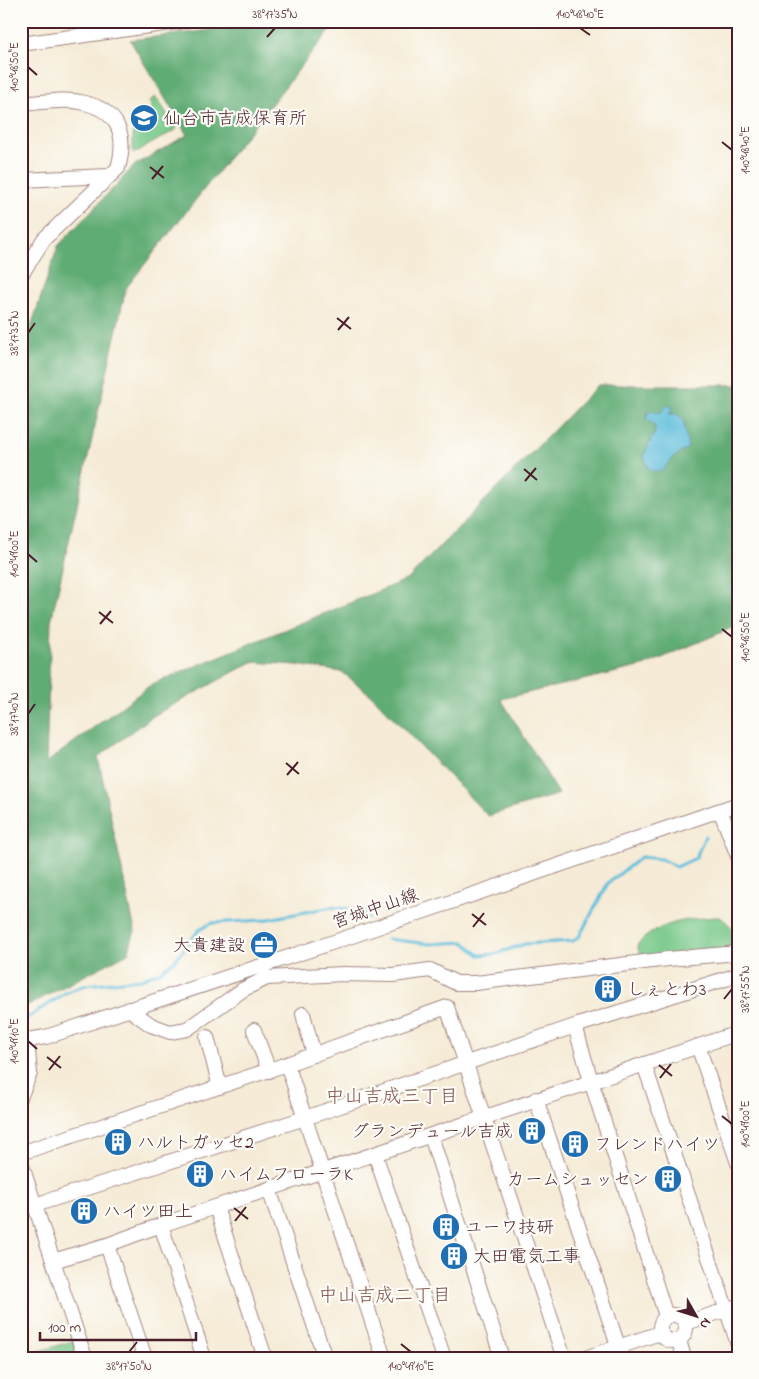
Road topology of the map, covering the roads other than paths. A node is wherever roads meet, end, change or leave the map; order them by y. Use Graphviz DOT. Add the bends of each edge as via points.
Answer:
graph roads {
  1 [pos="185,21"];
  2 [pos="21,44"];
  3 [pos="21,104"];
  4 [pos="108,176"];
  5 [pos="21,180"];
  6 [pos="27,253"];
  7 [pos="21,275"];
  8 [pos="738,804"];
  9 [pos="720,810"];
  10 [pos="738,856"];
  11 [pos="738,953"];
  12 [pos="738,975"];
  13 [pos="129,1009"];
  14 [pos="303,1014"];
  15 [pos="575,1026"];
  16 [pos="254,1030"];
  17 [pos="738,1033"];
  18 [pos="207,1037"];
  19 [pos="24,1041"];
  20 [pos="698,1046"];
  21 [pos="314,1055"];
  22 [pos="466,1062"];
  23 [pos="288,1064"];
  24 [pos="644,1064"];
  25 [pos="269,1070"];
  26 [pos="591,1081"];
  27 [pos="220,1087"];
  28 [pos="21,1095"];
  29 [pos="536,1099"];
  30 [pos="484,1117"];
  31 [pos="305,1118"];
  32 [pos="431,1136"];
  33 [pos="21,1153"];
  34 [pos="375,1154"];
  35 [pos="738,1162"];
  36 [pos="21,1163"];
  37 [pos="323,1171"];
  38 [pos="269,1189"];
  39 [pos="35,1205"];
  40 [pos="216,1207"];
  41 [pos="161,1225"];
  42 [pos="107,1246"];
  43 [pos="53,1261"];
  44 [pos="732,1308"];
  45 [pos="666,1316"];
  46 [pos="686,1324"];
  47 [pos="660,1333"];
  48 [pos="678,1340"];
  49 [pos="738,1344"];
  50 [pos="620,1352"];
  51 [pos="85,1358"];
  52 [pos="145,1358"];
  53 [pos="204,1358"];
  54 [pos="265,1358"];
  55 [pos="325,1358"];
  56 [pos="384,1358"];
  57 [pos="444,1358"];
  58 [pos="502,1358"];
  59 [pos="564,1358"];
  60 [pos="585,1358"];
  61 [pos="684,1358"];
  1 -- 2 [label="street"];
  3 -- 4 [label="street" via="78,101 113,117 122,132 122,153 118,168"];
  4 -- 5 [label="street"];
  4 -- 6 [label="street"];
  6 -- 7 [label="street"];
  8 -- 9 [label="street, 宮城中山線"];
  9 -- 10 [label="street"];
  9 -- 13 [label="street, 宮城中山線"];
  11 -- 13 [label="street" via="476,983 456,983 430,970 393,975 267,978 244,989 181,1031 170,1032 151,1025"];
  12 -- 15 [label="street"];
  13 -- 19 [label="street, 宮城中山線" via="46,1037"];
  14 -- 21 [label="street"];
  15 -- 22 [label="street"];
  15 -- 26 [label="street"];
  16 -- 25 [label="street"];
  17 -- 20 [label="street"];
  18 -- 27 [label="street"];
  19 -- 28 [label="street" via="30,1073"];
  20 -- 24 [label="street"];
  20 -- 35 [label="street"];
  21 -- 22 [label="street" via="447,1007"];
  21 -- 23 [label="street"];
  22 -- 30 [label="street"];
  22 -- 31 [label="street"];
  23 -- 25 [label="street"];
  23 -- 31 [label="street"];
  24 -- 26 [label="street"];
  24 -- 44 [label="street"];
  25 -- 27 [label="street"];
  26 -- 29 [label="street"];
  26 -- 45 [label="street"];
  27 -- 33 [label="street"];
  29 -- 30 [label="street"];
  29 -- 50 [label="street"];
  30 -- 32 [label="street"];
  30 -- 59 [label="street"];
  31 -- 37 [label="street"];
  31 -- 39 [label="street"];
  32 -- 34 [label="street"];
  32 -- 58 [label="street"];
  34 -- 37 [label="street"];
  34 -- 57 [label="street"];
  36 -- 39 [label="street"];
  37 -- 38 [label="street"];
  37 -- 56 [label="street"];
  38 -- 40 [label="street"];
  38 -- 55 [label="street"];
  39 -- 43 [label="street"];
  40 -- 41 [label="street"];
  40 -- 54 [label="street"];
  41 -- 42 [label="street"];
  41 -- 53 [label="street"];
  42 -- 43 [label="street"];
  42 -- 52 [label="street"];
  43 -- 51 [label="street"];
  44 -- 46 [label="street"];
  44 -- 49 [label="street"];
  45 -- 46 [label="street" via="678,1315"];
  45 -- 47 [label="street" via="661,1322"];
  46 -- 48 [label="street" via="684,1335"];
  47 -- 48 [label="street" via="666,1340"];
  47 -- 50 [label="street"];
  48 -- 61 [label="street"];
  50 -- 60 [label="street"];
}
